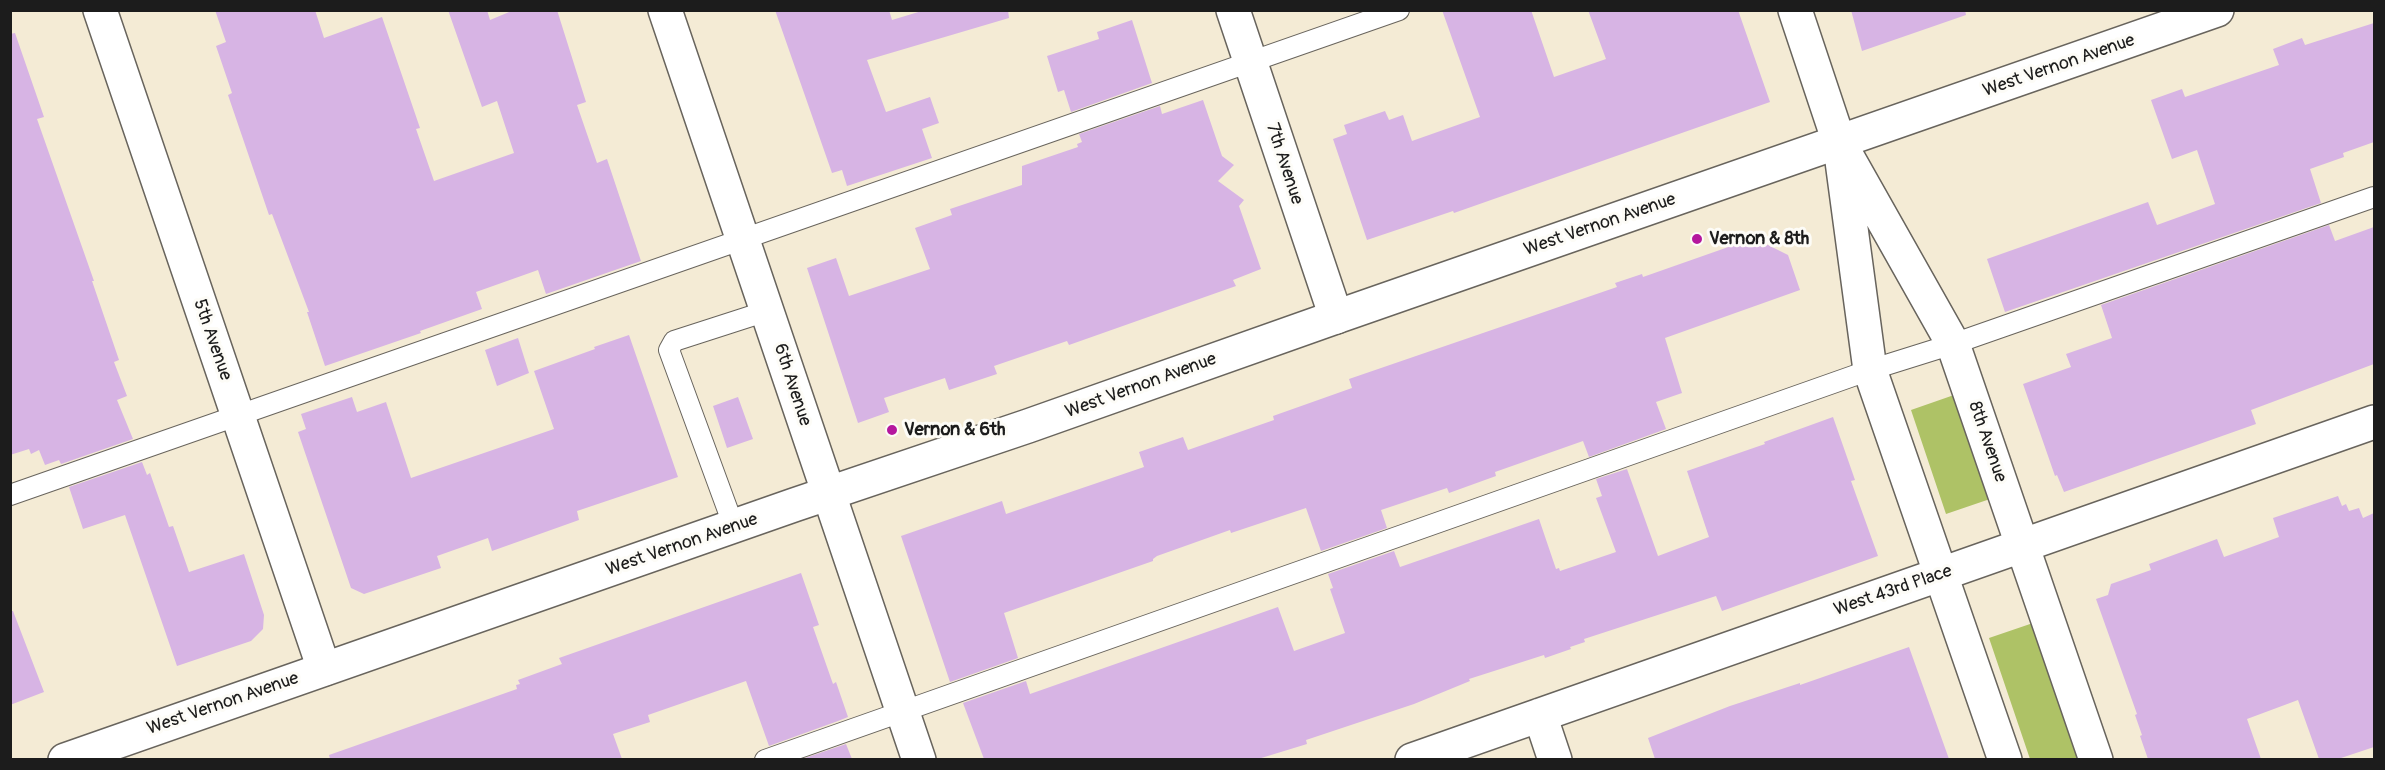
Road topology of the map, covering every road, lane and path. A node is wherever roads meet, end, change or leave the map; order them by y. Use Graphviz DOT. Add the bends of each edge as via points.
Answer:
graph roads {
  1 [pos="100,10"];
  2 [pos="665,10"];
  3 [pos="1233,10"];
  4 [pos="1399,10"];
  5 [pos="1795,10"];
  6 [pos="2217,10"];
  7 [pos="1251,62"];
  8 [pos="1839,142"];
  9 [pos="2374,197"];
  10 [pos="742,240"];
  11 [pos="767,311"];
  12 [pos="1336,316"];
  13 [pos="1953,344"];
  14 [pos="1870,370"];
  15 [pos="238,415"];
  16 [pos="2374,422"];
  17 [pos="829,494"];
  18 [pos="10,495"];
  19 [pos="734,526"];
  20 [pos="2023,546"];
  21 [pos="1942,574"];
  22 [pos="324,669"];
  23 [pos="903,712"];
  24 [pos="1540,715"];
  25 [pos="65,759"];
  26 [pos="765,759"];
  27 [pos="919,759"];
  28 [pos="1412,759"];
  29 [pos="1555,759"];
  30 [pos="2005,759"];
  31 [pos="2096,759"];
  1 -- 15 [label="street, 5th Avenue"];
  2 -- 10 [label="street, 6th Avenue"];
  3 -- 7 [label="street, 7th Avenue"];
  4 -- 7 [label="lane"];
  5 -- 8 [label="street, 8th Avenue"];
  6 -- 8 [label="street, West Vernon Avenue"];
  7 -- 10 [label="lane"];
  7 -- 12 [label="street, 7th Avenue"];
  8 -- 12 [label="street, West Vernon Avenue"];
  8 -- 13 [label="street, 8th Avenue"];
  8 -- 14 [label="street, 8th Avenue"];
  9 -- 13 [label="lane"];
  10 -- 11 [label="street, 6th Avenue"];
  10 -- 15 [label="lane"];
  11 -- 17 [label="street, 6th Avenue"];
  11 -- 19 [label="lane" via="674,341 669,350"];
  12 -- 17 [label="street, West Vernon Avenue"];
  13 -- 14 [label="lane"];
  13 -- 20 [label="street, 8th Avenue"];
  14 -- 21 [label="street, 8th Avenue"];
  14 -- 23 [label="lane"];
  15 -- 18 [label="lane"];
  15 -- 22 [label="street, 5th Avenue"];
  16 -- 20 [label="street, West 43rd Place"];
  17 -- 19 [label="street, West Vernon Avenue"];
  17 -- 23 [label="street, 6th Avenue"];
  19 -- 22 [label="street, West Vernon Avenue"];
  20 -- 21 [label="street, West 43rd Place"];
  20 -- 31 [label="street, 8th Avenue"];
  21 -- 24 [label="street, West 43rd Place"];
  21 -- 30 [label="street, 8th Avenue"];
  22 -- 25 [label="street, West Vernon Avenue"];
  23 -- 26 [label="lane"];
  23 -- 27 [label="street, 6th Avenue"];
  24 -- 28 [label="street, West 43rd Place"];
  24 -- 29 [label="street"];
}
